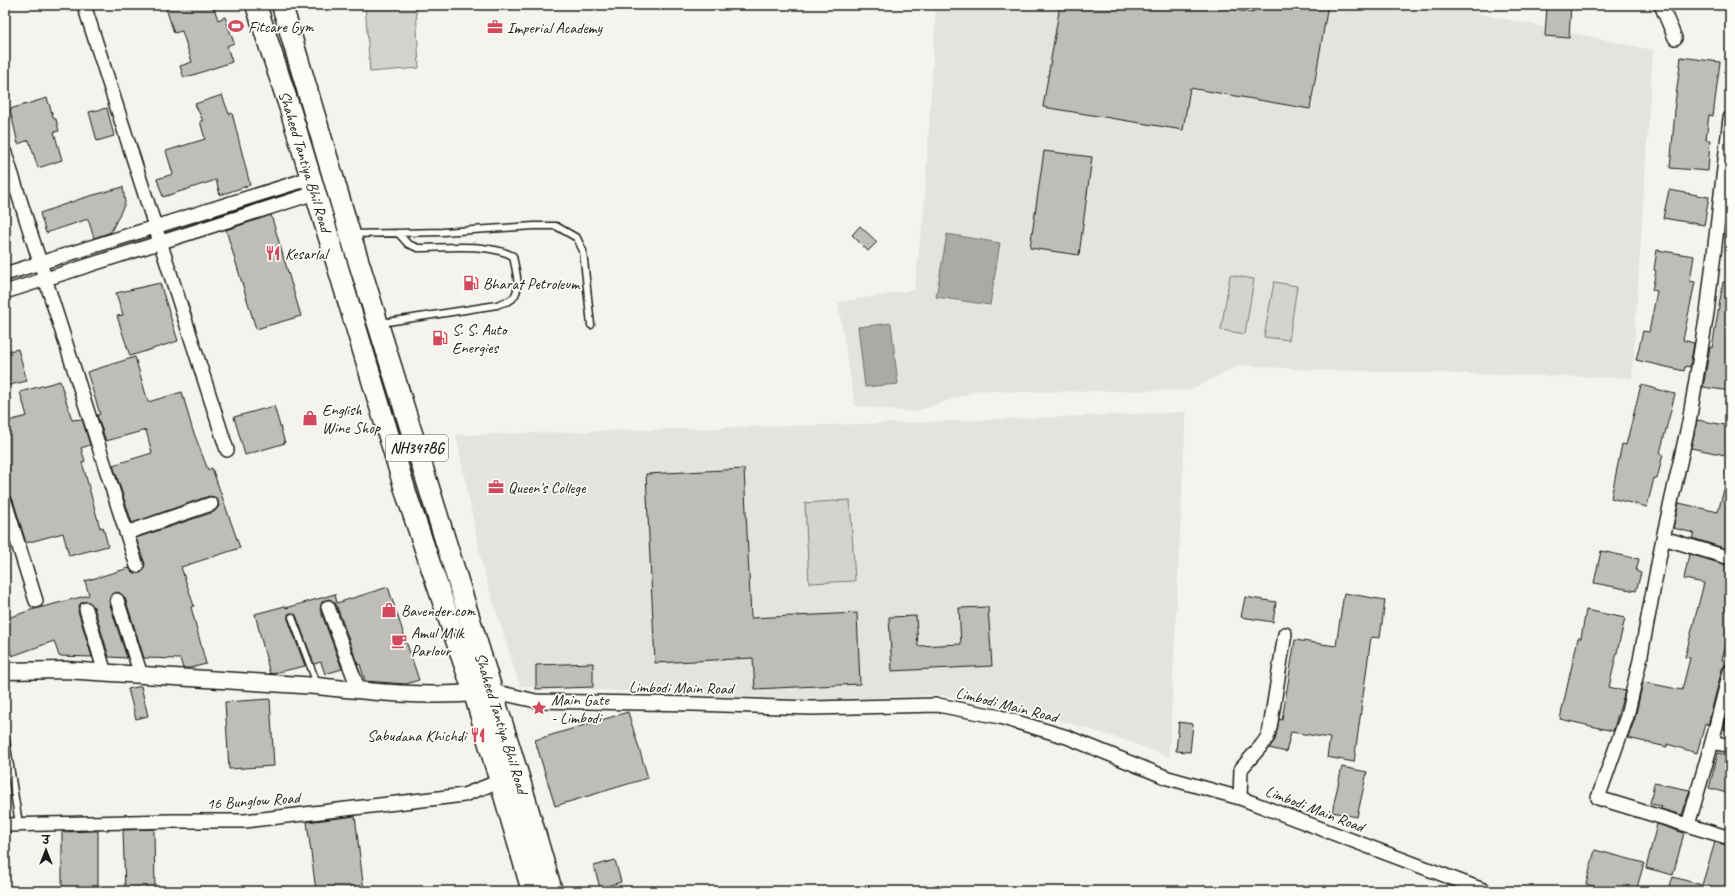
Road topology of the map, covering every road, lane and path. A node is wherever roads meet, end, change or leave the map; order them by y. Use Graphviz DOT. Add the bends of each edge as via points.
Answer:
graph roads {
  1 [pos="84,5"];
  2 [pos="256,5"];
  3 [pos="282,5"];
  4 [pos="1661,5"];
  5 [pos="1675,38"];
  6 [pos="1730,118"];
  7 [pos="5,153"];
  8 [pos="313,186"];
  9 [pos="343,212"];
  10 [pos="323,218"];
  11 [pos="155,227"];
  12 [pos="398,233"];
  13 [pos="350,234"];
  14 [pos="160,242"];
  15 [pos="40,263"];
  16 [pos="5,274"];
  17 [pos="45,279"];
  18 [pos="5,292"];
  19 [pos="378,324"];
  20 [pos="591,325"];
  21 [pos="226,450"];
  22 [pos="5,502"];
  23 [pos="211,504"];
  24 [pos="126,533"];
  25 [pos="1663,538"];
  26 [pos="1730,558"];
  27 [pos="137,566"];
  28 [pos="117,600"];
  29 [pos="36,601"];
  30 [pos="328,607"];
  31 [pos="86,609"];
  32 [pos="292,617"];
  33 [pos="1285,634"];
  34 [pos="5,671"];
  35 [pos="1730,671"];
  36 [pos="105,673"];
  37 [pos="141,675"];
  38 [pos="317,686"];
  39 [pos="359,691"];
  40 [pos="483,692"];
  41 [pos="5,734"];
  42 [pos="1712,742"];
  43 [pos="1730,746"];
  44 [pos="500,781"];
  45 [pos="1240,798"];
  46 [pos="19,824"];
  47 [pos="5,825"];
  48 [pos="1688,825"];
  49 [pos="1730,838"];
  50 [pos="532,891"];
  51 [pos="552,891"];
  52 [pos="1486,891"];
  1 -- 11 [label="street"];
  2 -- 8 [label="main road, Shaheed Tantiya Bhil Road / NH347BG"];
  3 -- 9 [label="main road, Shaheed Tantiya Bhil Road / NH347BG"];
  4 -- 5 [label="street"];
  6 -- 25 [label="street" via="1707,313 1689,422"];
  7 -- 15 [label="street"];
  8 -- 10 [label="main road, Shaheed Tantiya Bhil Road / NH347BG"];
  8 -- 11 [label="street"];
  8 -- 14 [label="street"];
  9 -- 10 [label="main road"];
  9 -- 13 [label="main road, Shaheed Tantiya Bhil Road / NH347BG"];
  10 -- 40 [label="main road, Shaheed Tantiya Bhil Road / NH347BG" via="407,496"];
  11 -- 14 [label="street"];
  11 -- 15 [label="street"];
  12 -- 13 [label="lane"];
  12 -- 19 [label="lane" via="408,244 418,248 502,250 513,256 518,283 516,293 510,300 497,305"];
  12 -- 20 [label="lane" via="556,226 577,238 583,251"];
  13 -- 19 [label="main road, Shaheed Tantiya Bhil Road / NH347BG"];
  14 -- 17 [label="street"];
  14 -- 21 [label="street"];
  15 -- 16 [label="street"];
  15 -- 17 [label="street"];
  17 -- 18 [label="street"];
  17 -- 24 [label="street"];
  19 -- 40 [label="main road, Shaheed Tantiya Bhil Road / NH347BG"];
  22 -- 29 [label="street"];
  23 -- 24 [label="street"];
  24 -- 27 [label="street"];
  25 -- 26 [label="street"];
  25 -- 48 [label="street" via="1627,716 1598,798"];
  28 -- 37 [label="street"];
  30 -- 39 [label="street"];
  31 -- 36 [label="street"];
  32 -- 38 [label="lane"];
  33 -- 45 [label="street" via="1270,728 1267,738 1241,769"];
  34 -- 36 [label="street" via="65,670"];
  35 -- 42 [label="street"];
  36 -- 37 [label="street"];
  37 -- 38 [label="street"];
  38 -- 39 [label="street"];
  39 -- 40 [label="street" via="439,695"];
  40 -- 44 [label="main road, Shaheed Tantiya Bhil Road / NH347BG"];
  40 -- 45 [label="street, Limbodi Main Road" via="536,701 812,708 938,705 1000,717 1067,737 1168,778"];
  40 -- 51 [label="main road, Shaheed Tantiya Bhil Road / NH347BG"];
  41 -- 46 [label="lane"];
  42 -- 43 [label="street"];
  42 -- 48 [label="street"];
  44 -- 46 [label="street, 16 Bunglow Road" via="464,795 245,821"];
  44 -- 50 [label="main road, Shaheed Tantiya Bhil Road / NH347BG"];
  45 -- 52 [label="street, Limbodi Main Road"];
  46 -- 47 [label="street, 16 Bunglow Road"];
  48 -- 49 [label="street"];
}
